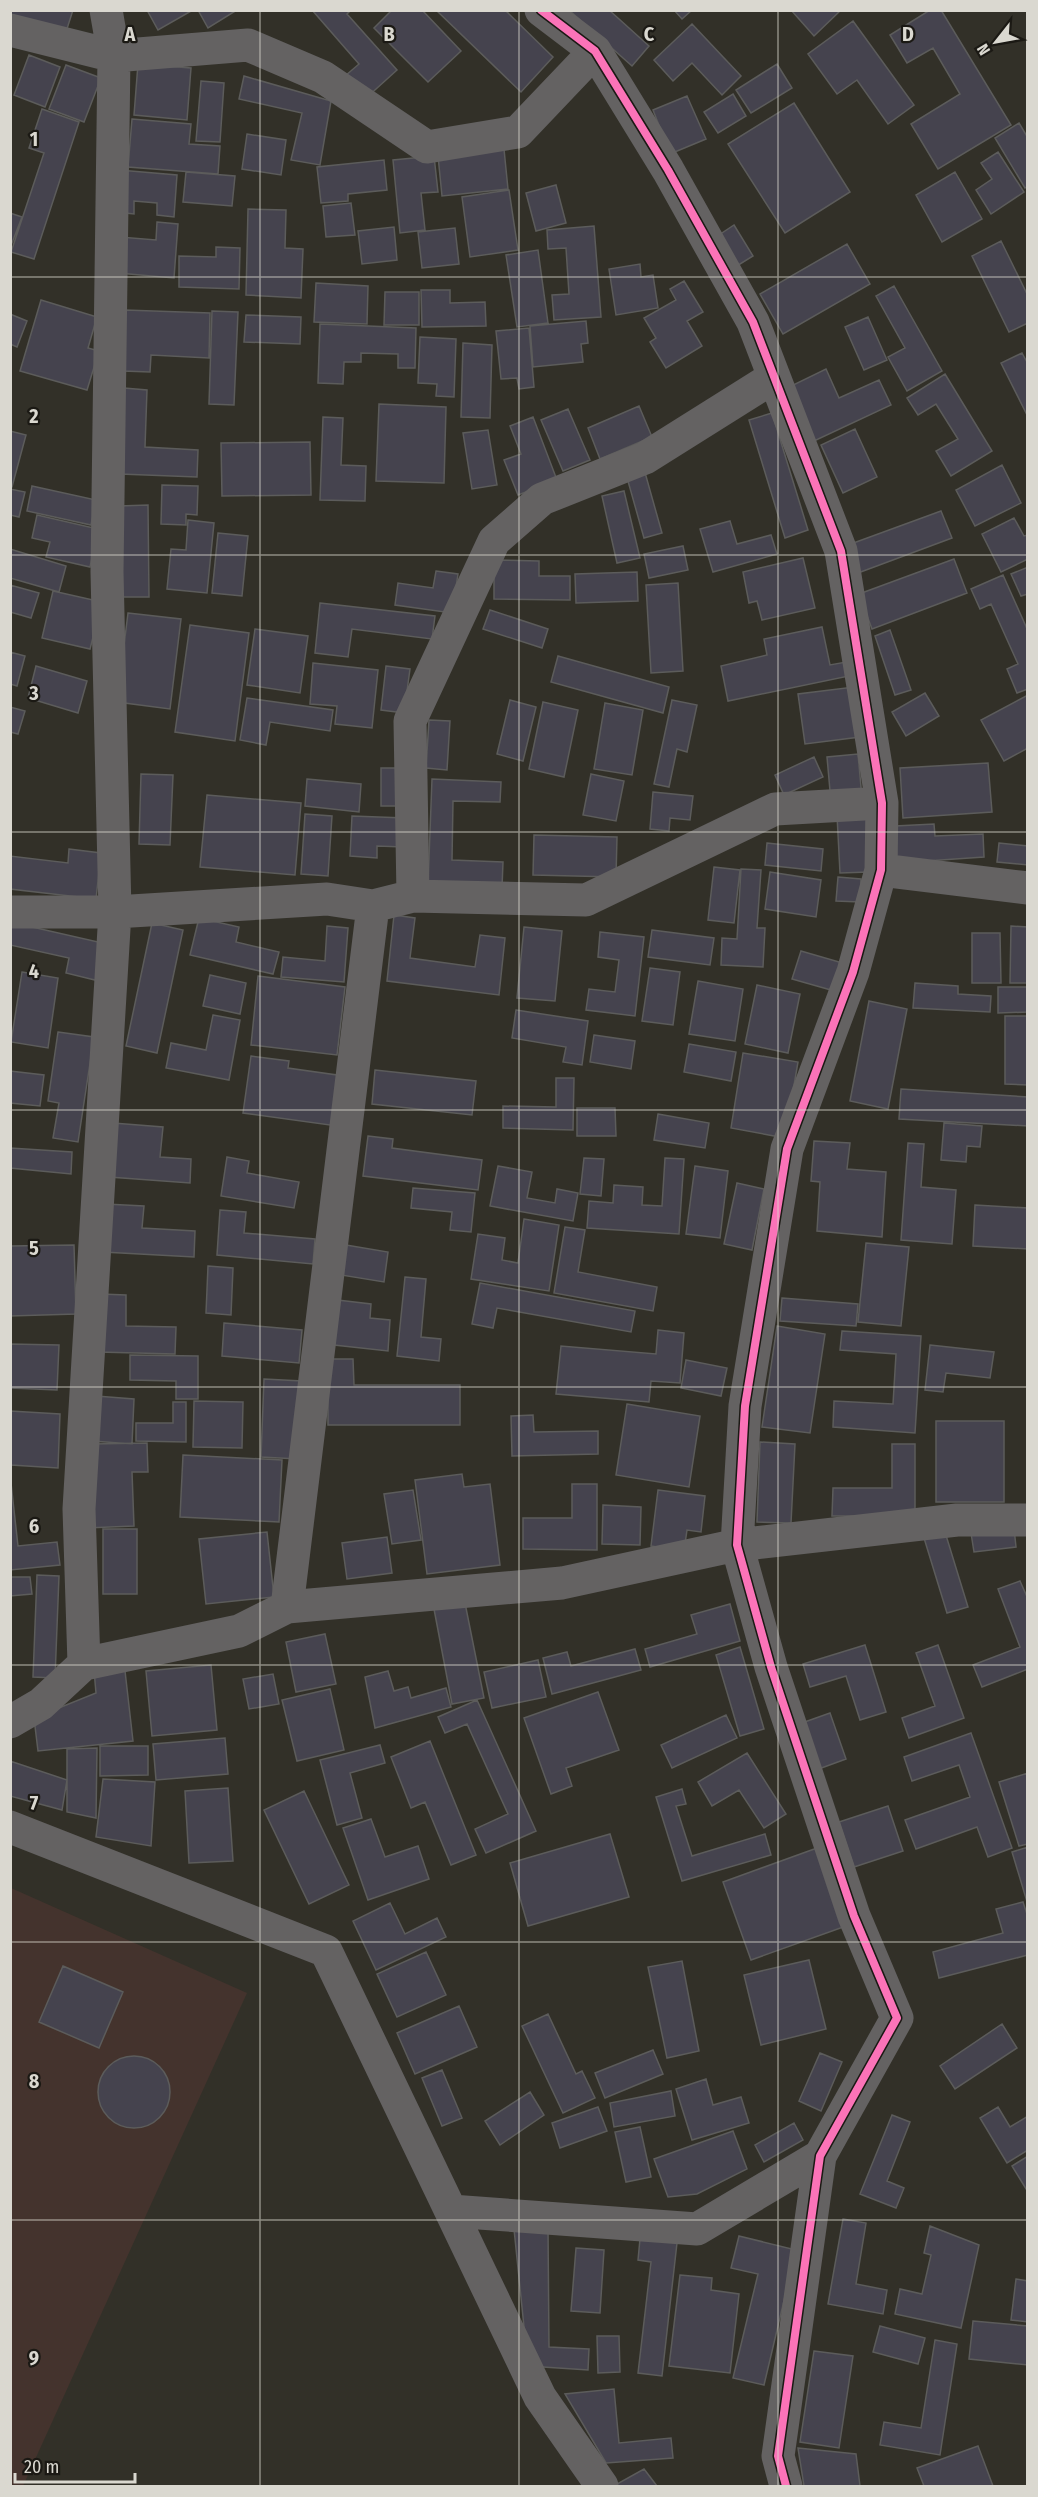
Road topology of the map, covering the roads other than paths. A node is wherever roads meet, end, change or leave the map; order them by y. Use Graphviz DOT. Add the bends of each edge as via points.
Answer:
graph roads {
  1 [pos="106,10"];
  2 [pos="541,10"];
  3 [pos="10,30"];
  4 [pos="595,51"];
  5 [pos="114,56"];
  6 [pos="774,376"];
  7 [pos="882,803"];
  8 [pos="881,870"];
  9 [pos="1028,888"];
  10 [pos="413,896"];
  11 [pos="373,906"];
  12 [pos="10,912"];
  13 [pos="115,912"];
  14 [pos="1028,1520"];
  15 [pos="737,1545"];
  16 [pos="287,1607"];
  17 [pos="84,1664"];
  18 [pos="10,1722"];
  19 [pos="10,1827"];
  20 [pos="820,2156"];
  21 [pos="451,2211"];
  22 [pos="602,2487"];
  23 [pos="786,2487"];
  1 -- 5 [label="street"];
  2 -- 4 [label="street"];
  3 -- 5 [label="street"];
  4 -- 5 [label="street" via="518,132 427,147 323,77 248,45"];
  4 -- 6 [label="street" via="668,170 753,322"];
  5 -- 13 [label="street" via="107,572"];
  6 -- 7 [label="street" via="841,551"];
  6 -- 10 [label="street" via="645,459 542,499 494,541 410,720"];
  7 -- 8 [label="street"];
  7 -- 10 [label="street" via="775,809 586,900"];
  8 -- 9 [label="street"];
  8 -- 15 [label="street" via="853,972 787,1149 746,1406"];
  10 -- 11 [label="street"];
  11 -- 13 [label="street" via="327,899"];
  11 -- 16 [label="street"];
  12 -- 13 [label="street"];
  13 -- 17 [label="street" via="79,1509"];
  14 -- 15 [label="street" via="957,1520"];
  15 -- 16 [label="street" via="562,1583"];
  15 -- 20 [label="street" via="771,1667 854,1916 897,2018"];
  16 -- 17 [label="street" via="239,1631"];
  17 -- 18 [label="street" via="41,1704"];
  19 -- 21 [label="street" via="326,1951"];
  20 -- 21 [label="street" via="697,2229"];
  20 -- 23 [label="street" via="778,2456"];
  21 -- 22 [label="street" via="540,2397"];
}
